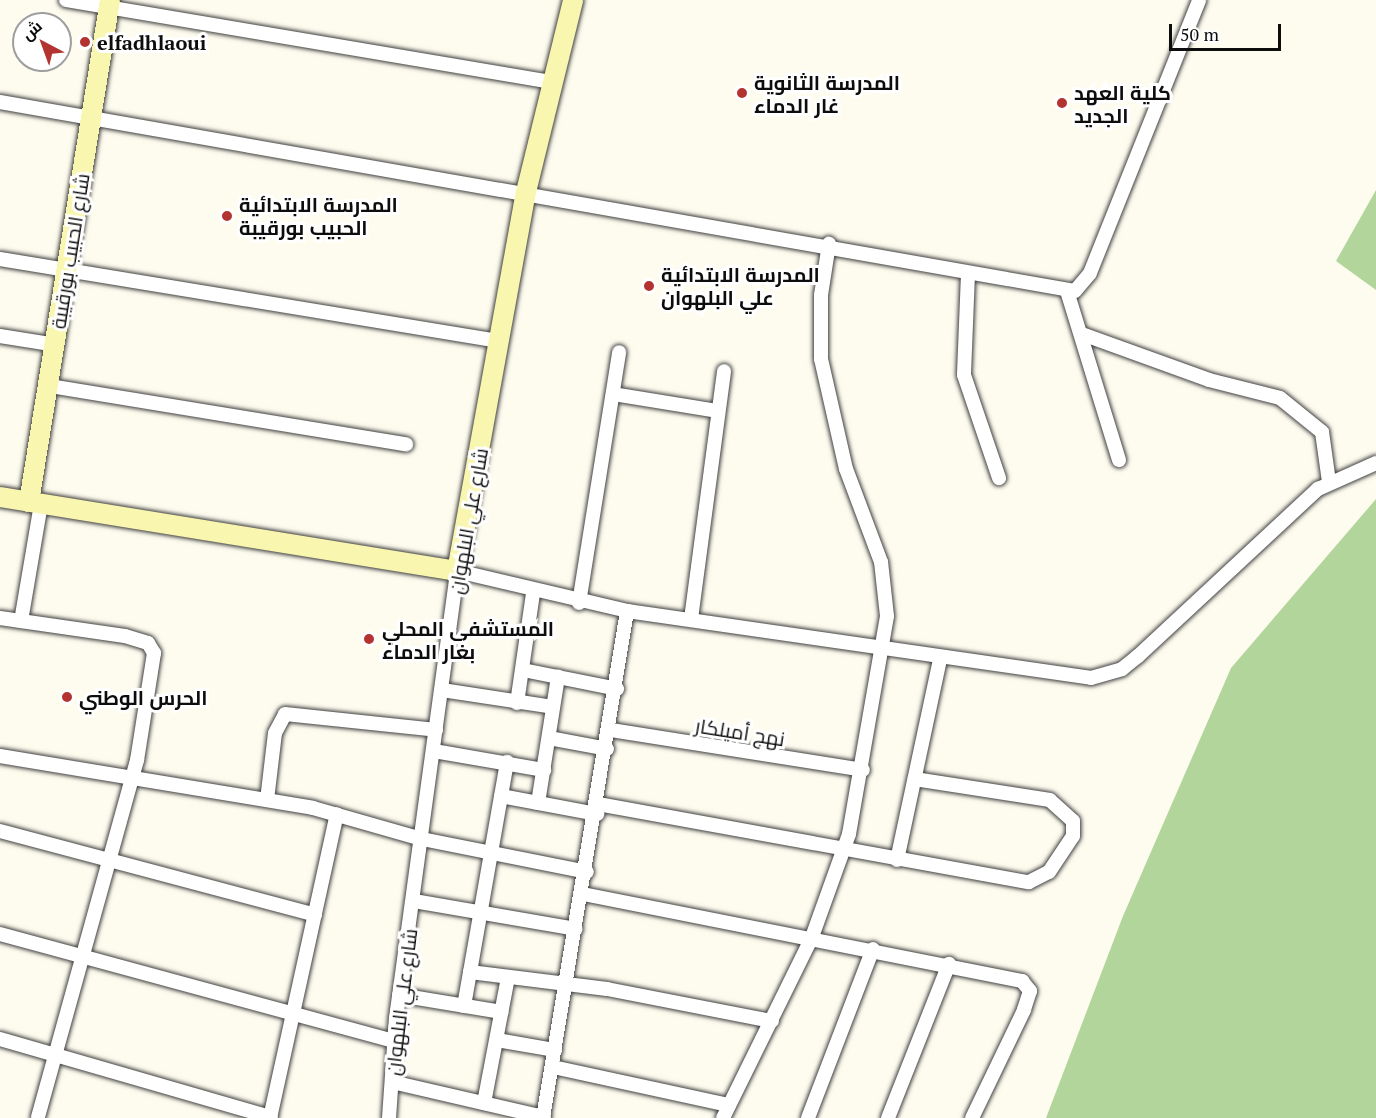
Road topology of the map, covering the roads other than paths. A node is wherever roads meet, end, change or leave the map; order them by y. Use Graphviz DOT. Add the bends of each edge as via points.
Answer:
graph roads {
  1 [pos="66,0"];
  2 [pos="573,0"];
  3 [pos="1199,0"];
  4 [pos="110,4"];
  5 [pos="551,82"];
  6 [pos="0,102"];
  7 [pos="92,119"];
  8 [pos="526,192"];
  9 [pos="829,244"];
  10 [pos="0,259"];
  11 [pos="66,269"];
  12 [pos="968,274"];
  13 [pos="1067,291"];
  14 [pos="1082,334"];
  15 [pos="0,336"];
  16 [pos="499,341"];
  17 [pos="56,345"];
  18 [pos="619,352"];
  19 [pos="724,371"];
  20 [pos="50,386"];
  21 [pos="613,394"];
  22 [pos="718,411"];
  23 [pos="406,444"];
  24 [pos="1119,460"];
  25 [pos="1376,463"];
  26 [pos="999,478"];
  27 [pos="1329,482"];
  28 [pos="0,497"];
  29 [pos="35,503"];
  30 [pos="457,572"];
  31 [pos="533,593"];
  32 [pos="579,603"];
  33 [pos="627,611"];
  34 [pos="0,618"];
  35 [pos="692,619"];
  36 [pos="21,621"];
  37 [pos="883,651"];
  38 [pos="940,660"];
  39 [pos="523,670"];
  40 [pos="558,677"];
  41 [pos="617,689"];
  42 [pos="442,690"];
  43 [pos="517,703"];
  44 [pos="553,707"];
  45 [pos="436,730"];
  46 [pos="610,730"];
  47 [pos="549,738"];
  48 [pos="608,749"];
  49 [pos="434,751"];
  50 [pos="0,756"];
  51 [pos="507,762"];
  52 [pos="544,770"];
  53 [pos="863,770"];
  54 [pos="131,779"];
  55 [pos="915,779"];
  56 [pos="501,796"];
  57 [pos="267,800"];
  58 [pos="538,803"];
  59 [pos="598,809"];
  60 [pos="337,814"];
  61 [pos="0,831"];
  62 [pos="422,839"];
  63 [pos="843,851"];
  64 [pos="491,855"];
  65 [pos="897,860"];
  66 [pos="110,862"];
  67 [pos="587,872"];
  68 [pos="583,894"];
  69 [pos="414,901"];
  70 [pos="481,913"];
  71 [pos="315,915"];
  72 [pos="576,929"];
  73 [pos="0,934"];
  74 [pos="812,937"];
  75 [pos="873,949"];
  76 [pos="86,958"];
  77 [pos="949,964"];
  78 [pos="470,972"];
  79 [pos="508,977"];
  80 [pos="566,986"];
  81 [pos="399,995"];
  82 [pos="464,1006"];
  83 [pos="502,1012"];
  84 [pos="293,1016"];
  85 [pos="772,1021"];
  86 [pos="0,1039"];
  87 [pos="497,1040"];
  88 [pos="394,1041"];
  89 [pos="555,1050"];
  90 [pos="56,1055"];
  91 [pos="553,1067"];
  92 [pos="392,1082"];
  93 [pos="484,1103"];
  94 [pos="726,1111"];
  95 [pos="270,1117"];
  96 [pos="543,1117"];
  97 [pos="38,1118"];
  98 [pos="388,1118"];
  99 [pos="808,1118"];
  100 [pos="888,1118"];
  101 [pos="972,1118"];
  1 -- 4 [label="street"];
  2 -- 5 [label="street, شارع علي البلهوان"];
  3 -- 13 [label="street" via="1090,273 1081,287"];
  4 -- 5 [label="street"];
  4 -- 7 [label="street, شارع الحبيب بورقيبة"];
  5 -- 8 [label="street, شارع علي البلهوان"];
  6 -- 7 [label="street"];
  7 -- 8 [label="street"];
  7 -- 11 [label="street, شارع الحبيب بورقيبة"];
  8 -- 9 [label="street"];
  8 -- 16 [label="street, شارع علي البلهوان"];
  9 -- 12 [label="street"];
  9 -- 37 [label="street" via="821,295 821,359 846,469 880,562 887,616"];
  10 -- 11 [label="street"];
  11 -- 16 [label="street"];
  11 -- 17 [label="street, شارع الحبيب بورقيبة"];
  12 -- 13 [label="street"];
  12 -- 26 [label="street" via="964,375"];
  13 -- 14 [label="street"];
  14 -- 24 [label="street"];
  14 -- 27 [label="street" via="1209,380 1280,398 1322,432"];
  15 -- 17 [label="street"];
  16 -- 30 [label="street, شارع علي البلهوان"];
  17 -- 20 [label="street, شارع الحبيب بورقيبة"];
  18 -- 21 [label="street"];
  19 -- 22 [label="street"];
  20 -- 23 [label="street"];
  20 -- 29 [label="street, شارع الحبيب بورقيبة"];
  21 -- 22 [label="street"];
  21 -- 32 [label="street"];
  22 -- 35 [label="street"];
  25 -- 27 [label="street"];
  27 -- 38 [label="street" via="1295,507 1122,669 1075,678"];
  28 -- 29 [label="street"];
  29 -- 30 [label="street"];
  29 -- 36 [label="street"];
  30 -- 31 [label="street"];
  30 -- 42 [label="street, شارع علي البلهوان"];
  31 -- 32 [label="street"];
  31 -- 39 [label="street"];
  32 -- 33 [label="street"];
  33 -- 35 [label="street"];
  33 -- 41 [label="street"];
  34 -- 36 [label="street"];
  35 -- 37 [label="street"];
  36 -- 54 [label="street" via="125,636 153,647"];
  37 -- 38 [label="street"];
  37 -- 53 [label="street"];
  38 -- 55 [label="street"];
  39 -- 40 [label="street"];
  39 -- 43 [label="street"];
  40 -- 41 [label="street"];
  40 -- 44 [label="street"];
  41 -- 46 [label="street"];
  42 -- 43 [label="street"];
  42 -- 45 [label="street, شارع علي البلهوان"];
  43 -- 44 [label="street"];
  44 -- 47 [label="street"];
  45 -- 49 [label="street, شارع علي البلهوان"];
  45 -- 57 [label="street" via="285,714 275,733"];
  46 -- 48 [label="street"];
  46 -- 53 [label="street, نهج أميلكار"];
  47 -- 48 [label="street"];
  47 -- 52 [label="street"];
  48 -- 59 [label="street"];
  49 -- 51 [label="street"];
  49 -- 62 [label="street, شارع علي البلهوان"];
  50 -- 54 [label="street"];
  51 -- 52 [label="street"];
  51 -- 56 [label="street"];
  52 -- 58 [label="street"];
  53 -- 63 [label="street"];
  54 -- 57 [label="street"];
  54 -- 66 [label="street"];
  55 -- 65 [label="street"];
  55 -- 65 [label="street" via="1050,800 1073,821 1073,836 1049,872 1029,882"];
  56 -- 58 [label="street"];
  56 -- 64 [label="street"];
  57 -- 60 [label="street"];
  58 -- 59 [label="street"];
  59 -- 63 [label="street"];
  59 -- 67 [label="street"];
  60 -- 62 [label="street"];
  60 -- 71 [label="street"];
  61 -- 66 [label="street"];
  62 -- 64 [label="street"];
  62 -- 69 [label="street, شارع علي البلهوان"];
  63 -- 65 [label="street"];
  63 -- 74 [label="street"];
  64 -- 67 [label="street"];
  64 -- 70 [label="street"];
  66 -- 71 [label="street"];
  66 -- 76 [label="street"];
  67 -- 68 [label="street"];
  68 -- 72 [label="street"];
  68 -- 74 [label="street"];
  69 -- 70 [label="street"];
  69 -- 81 [label="street, شارع علي البلهوان"];
  70 -- 72 [label="street"];
  70 -- 78 [label="street"];
  71 -- 84 [label="street"];
  72 -- 80 [label="street"];
  73 -- 76 [label="street"];
  74 -- 75 [label="street"];
  74 -- 85 [label="street"];
  75 -- 77 [label="street"];
  75 -- 99 [label="street"];
  76 -- 84 [label="street"];
  76 -- 90 [label="street"];
  77 -- 100 [label="street"];
  77 -- 101 [label="street" via="1017,978 1030,991"];
  78 -- 79 [label="street"];
  78 -- 82 [label="street"];
  79 -- 80 [label="street"];
  79 -- 83 [label="street"];
  80 -- 85 [label="street"];
  80 -- 89 [label="street"];
  81 -- 82 [label="street"];
  81 -- 88 [label="street, شارع علي البلهوان"];
  82 -- 83 [label="street"];
  83 -- 87 [label="street"];
  84 -- 88 [label="street"];
  84 -- 95 [label="street"];
  85 -- 94 [label="street"];
  86 -- 90 [label="street"];
  87 -- 89 [label="street"];
  87 -- 93 [label="street"];
  88 -- 92 [label="street, شارع علي البلهوان"];
  89 -- 91 [label="street"];
  90 -- 95 [label="street"];
  90 -- 97 [label="street"];
  91 -- 94 [label="street"];
  91 -- 96 [label="street"];
  92 -- 93 [label="street"];
  92 -- 98 [label="street, شارع علي البلهوان"];
  93 -- 96 [label="street"];
}
